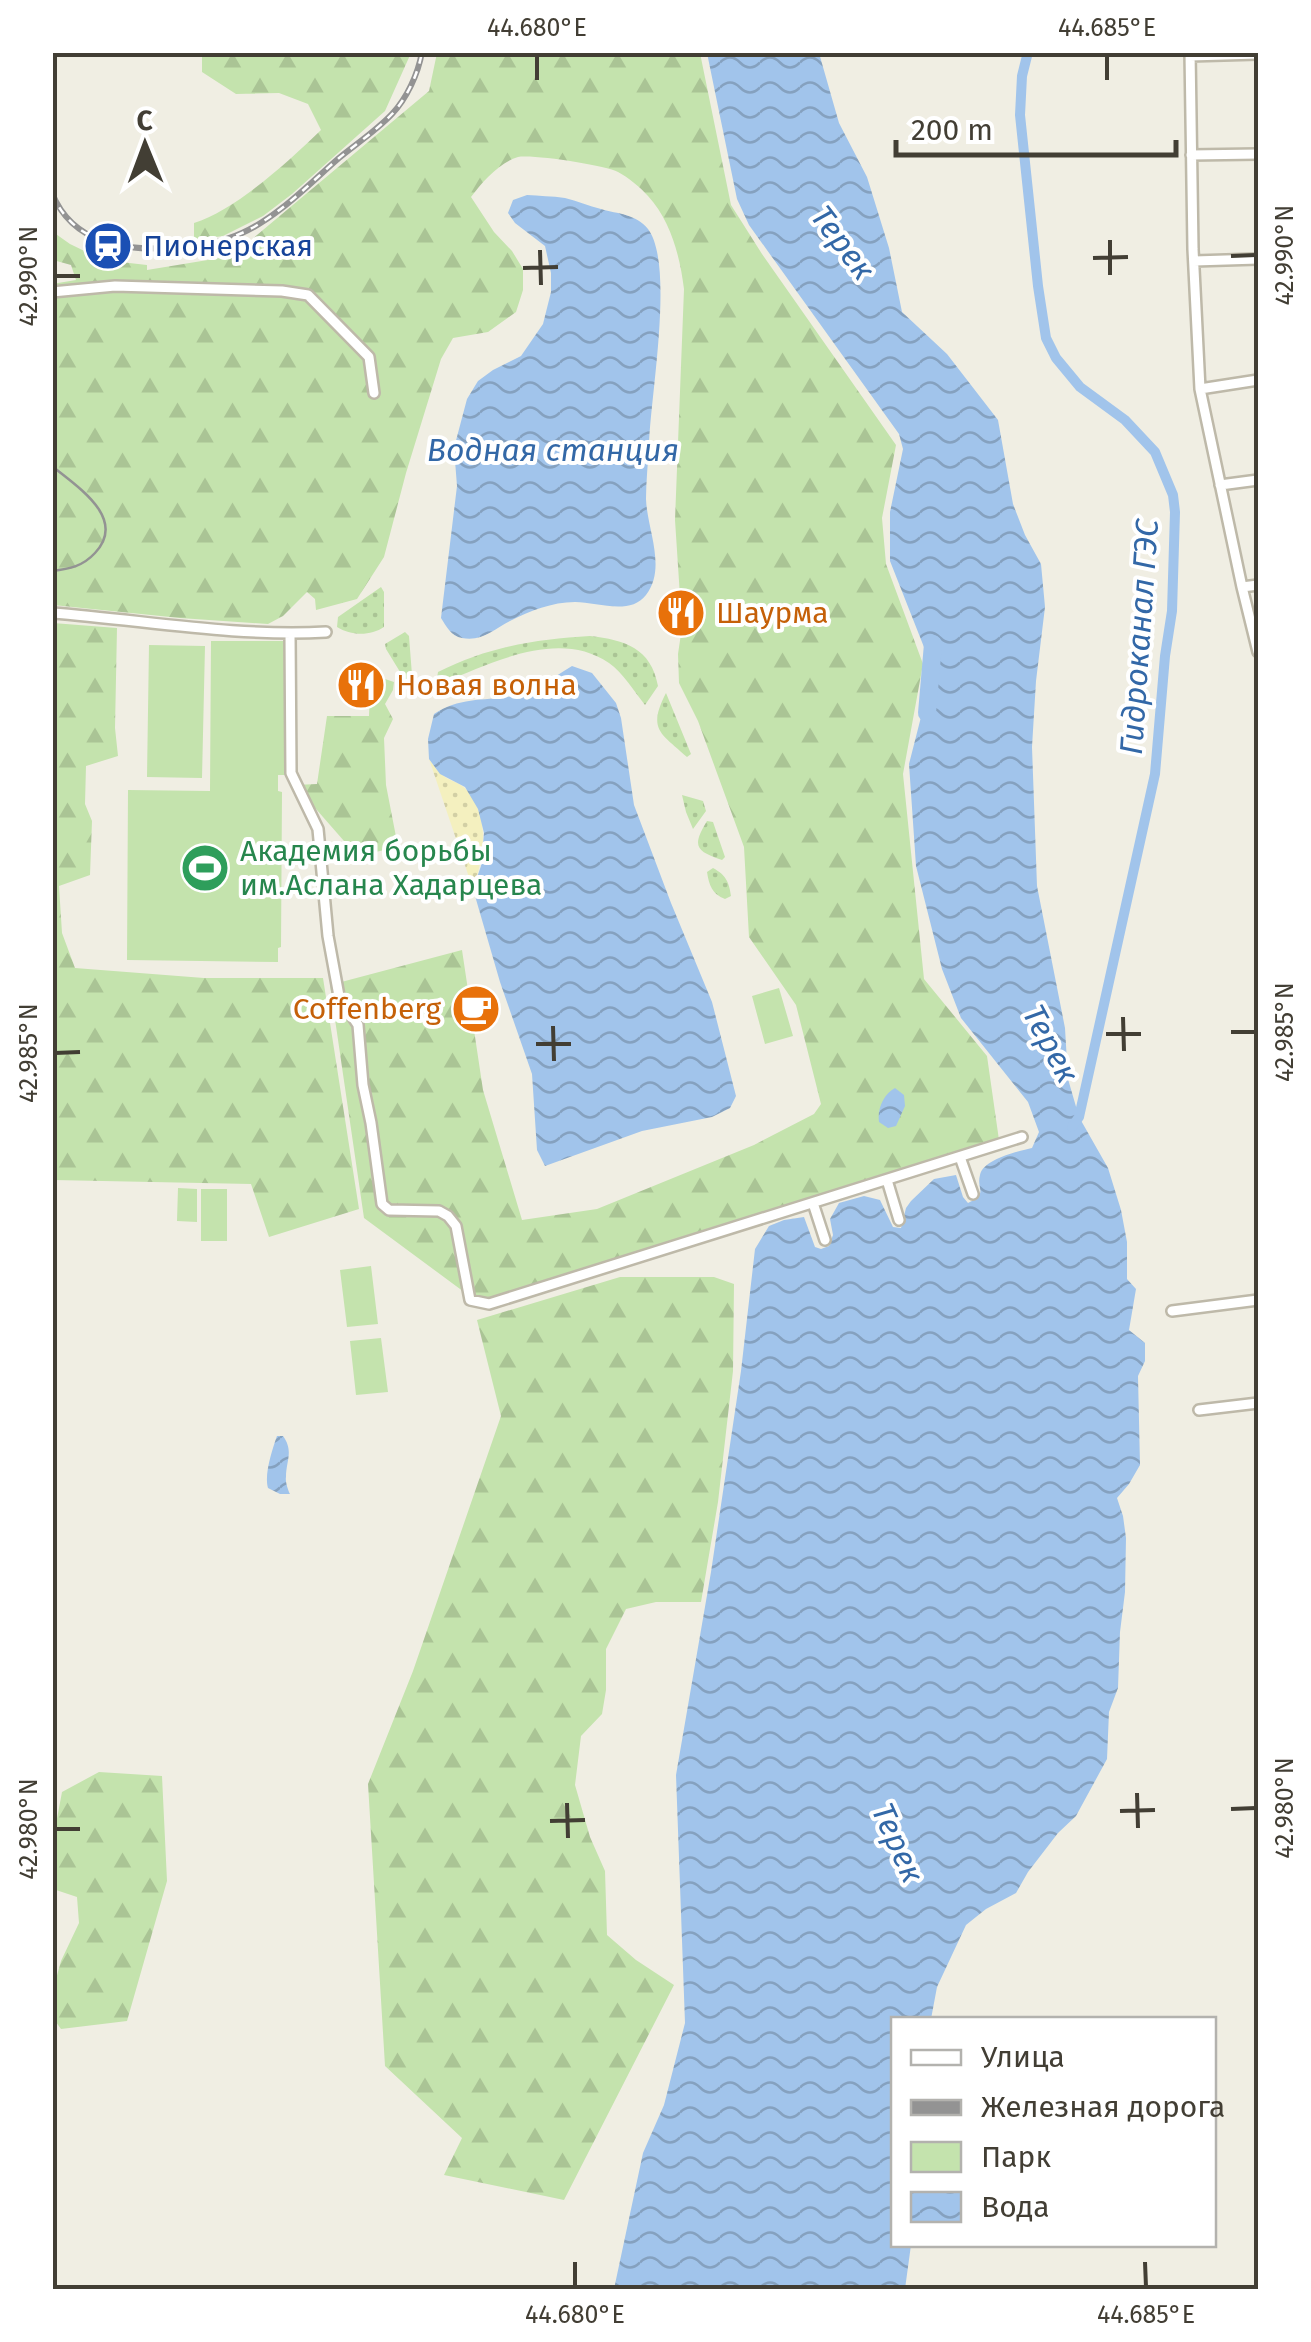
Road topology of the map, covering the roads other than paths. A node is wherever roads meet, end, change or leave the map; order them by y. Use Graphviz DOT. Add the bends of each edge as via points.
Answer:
graph roads {
  1 [pos="1190,54"];
  2 [pos="1258,54"];
  3 [pos="1258,154"];
  4 [pos="1191,155"];
  5 [pos="1258,259"];
  6 [pos="1194,261"];
  7 [pos="52,292"];
  8 [pos="1258,380"];
  9 [pos="1200,388"];
  10 [pos="374,392"];
  11 [pos="1258,480"];
  12 [pos="1220,486"];
  13 [pos="1258,585"];
  14 [pos="1242,587"];
  15 [pos="52,613"];
  16 [pos="326,632"];
  17 [pos="290,634"];
  18 [pos="1258,652"];
  19 [pos="1022,1137"];
  20 [pos="960,1157"];
  21 [pos="887,1180"];
  22 [pos="973,1194"];
  23 [pos="814,1203"];
  24 [pos="899,1220"];
  25 [pos="825,1240"];
  26 [pos="1258,1300"];
  27 [pos="1172,1311"];
  28 [pos="1258,1403"];
  29 [pos="1199,1410"];
  1 -- 2 [label="street"];
  1 -- 4 [label="street"];
  3 -- 4 [label="street"];
  4 -- 6 [label="street"];
  5 -- 6 [label="street"];
  6 -- 9 [label="street"];
  7 -- 10 [label="street" via="115,286 308,295 369,357"];
  8 -- 9 [label="street"];
  9 -- 12 [label="street"];
  11 -- 12 [label="street"];
  12 -- 14 [label="street"];
  13 -- 14 [label="street"];
  14 -- 18 [label="street"];
  15 -- 17 [label="street"];
  16 -- 17 [label="street"];
  17 -- 23 [label="street" via="291,773 318,829 328,936 339,996 358,1026 382,1204 448,1216 456,1226 470,1300 489,1304"];
  19 -- 20 [label="street"];
  20 -- 21 [label="street"];
  20 -- 22 [label="street"];
  21 -- 23 [label="street"];
  21 -- 24 [label="street"];
  23 -- 25 [label="street"];
  26 -- 27 [label="street"];
  28 -- 29 [label="street"];
}
